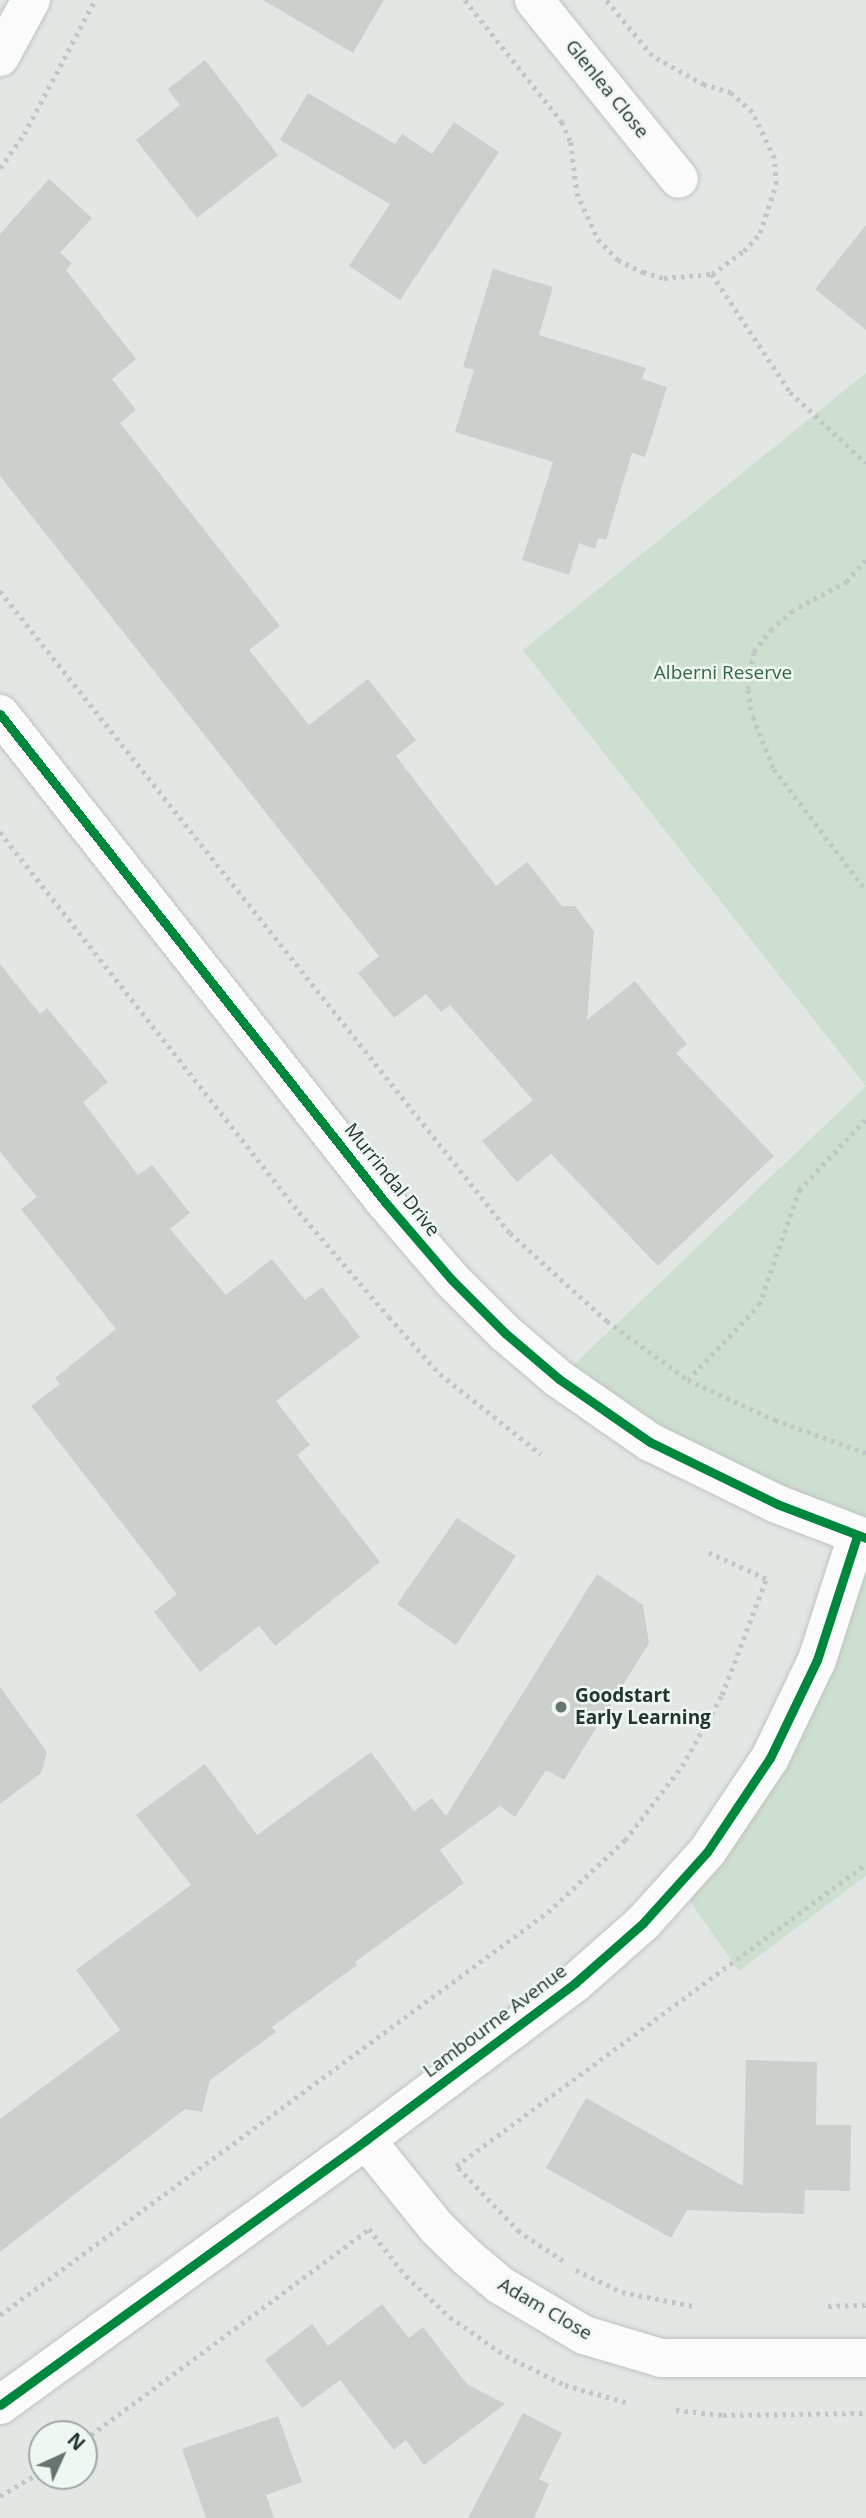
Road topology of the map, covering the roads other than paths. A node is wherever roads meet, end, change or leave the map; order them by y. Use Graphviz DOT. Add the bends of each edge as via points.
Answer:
graph roads {
  1 [pos="32,0"];
  2 [pos="534,0"];
  3 [pos="0,57"];
  4 [pos="679,179"];
  5 [pos="0,714"];
  6 [pos="862,1537"];
  7 [pos="366,2140"];
  8 [pos="866,2358"];
  9 [pos="0,2405"];
  1 -- 3 [label="street"];
  2 -- 4 [label="street, Glenlea Close"];
  5 -- 6 [label="street, Murrindal Drive" via="385,1202 505,1333 559,1379 650,1442 717,1477"];
  6 -- 7 [label="street, Lambourne Avenue" via="799,1706 743,1803 700,1860 610,1954"];
  7 -- 8 [label="street, Adam Close" via="437,2228 468,2258 500,2285 584,2335 661,2358"];
  7 -- 9 [label="street, Lambourne Avenue"];
}
